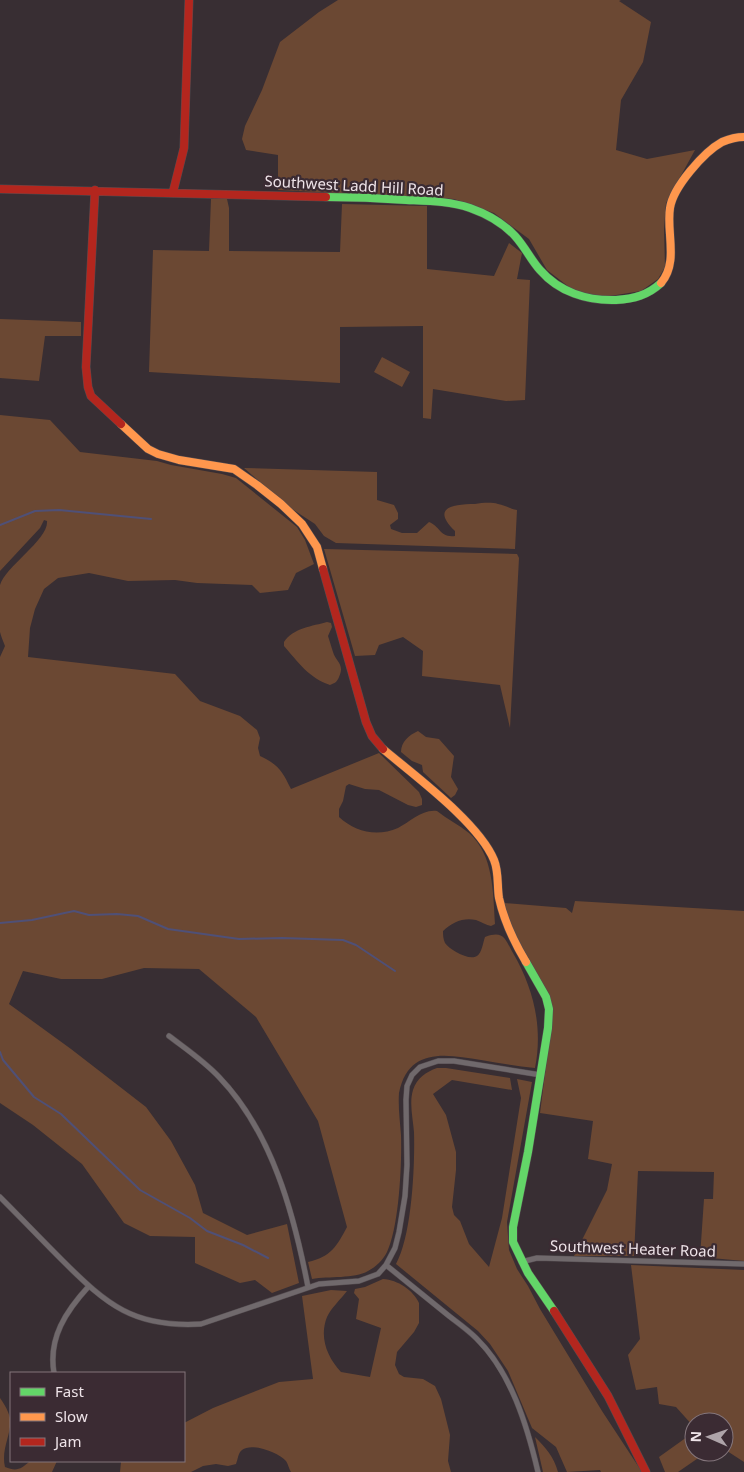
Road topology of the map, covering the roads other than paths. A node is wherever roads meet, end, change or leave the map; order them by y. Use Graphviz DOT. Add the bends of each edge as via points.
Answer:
graph roads {
  1 [pos="189,0"];
  2 [pos="744,137"];
  3 [pos="0,189"];
  4 [pos="94,190"];
  5 [pos="173,192"];
  6 [pos="168,1036"];
  7 [pos="541,1075"];
  8 [pos="0,1197"];
  9 [pos="521,1262"];
  10 [pos="744,1264"];
  11 [pos="386,1265"];
  12 [pos="89,1286"];
  13 [pos="308,1287"];
  14 [pos="54,1372"];
  15 [pos="538,1472"];
  16 [pos="646,1472"];
  1 -- 5 [label="street" via="184,148"];
  2 -- 5 [label="street, Southwest Ladd Hill Road" via="714,146 680,186 670,208 671,259 668,275 650,292 626,299 591,299 563,289 540,271 509,230 454,204"];
  3 -- 4 [label="street, Southwest Ladd Hill Road"];
  4 -- 5 [label="street, Southwest Ladd Hill Road"];
  4 -- 7 [label="street" via="86,367 92,396 148,449 186,462 234,469 301,521 311,533 372,736 456,812 490,852 497,871 499,899 511,936 546,997 549,1009"];
  6 -- 13 [label="street" via="219,1077 255,1128 271,1159 293,1217"];
  7 -- 9 [label="street" via="513,1227 513,1242"];
  7 -- 11 [label="street" via="454,1061 428,1063 412,1075 406,1100 408,1136 404,1196 395,1248"];
  8 -- 12 [label="street"];
  9 -- 10 [label="street, Southwest Heater Road" via="538,1258"];
  9 -- 16 [label="street" via="608,1396"];
  11 -- 13 [label="street" via="378,1274 359,1281"];
  11 -- 15 [label="street" via="476,1338 494,1359 522,1417"];
  12 -- 13 [label="street" via="125,1312 161,1324 181,1325 201,1324"];
  12 -- 14 [label="street" via="61,1323 53,1348"];
}
